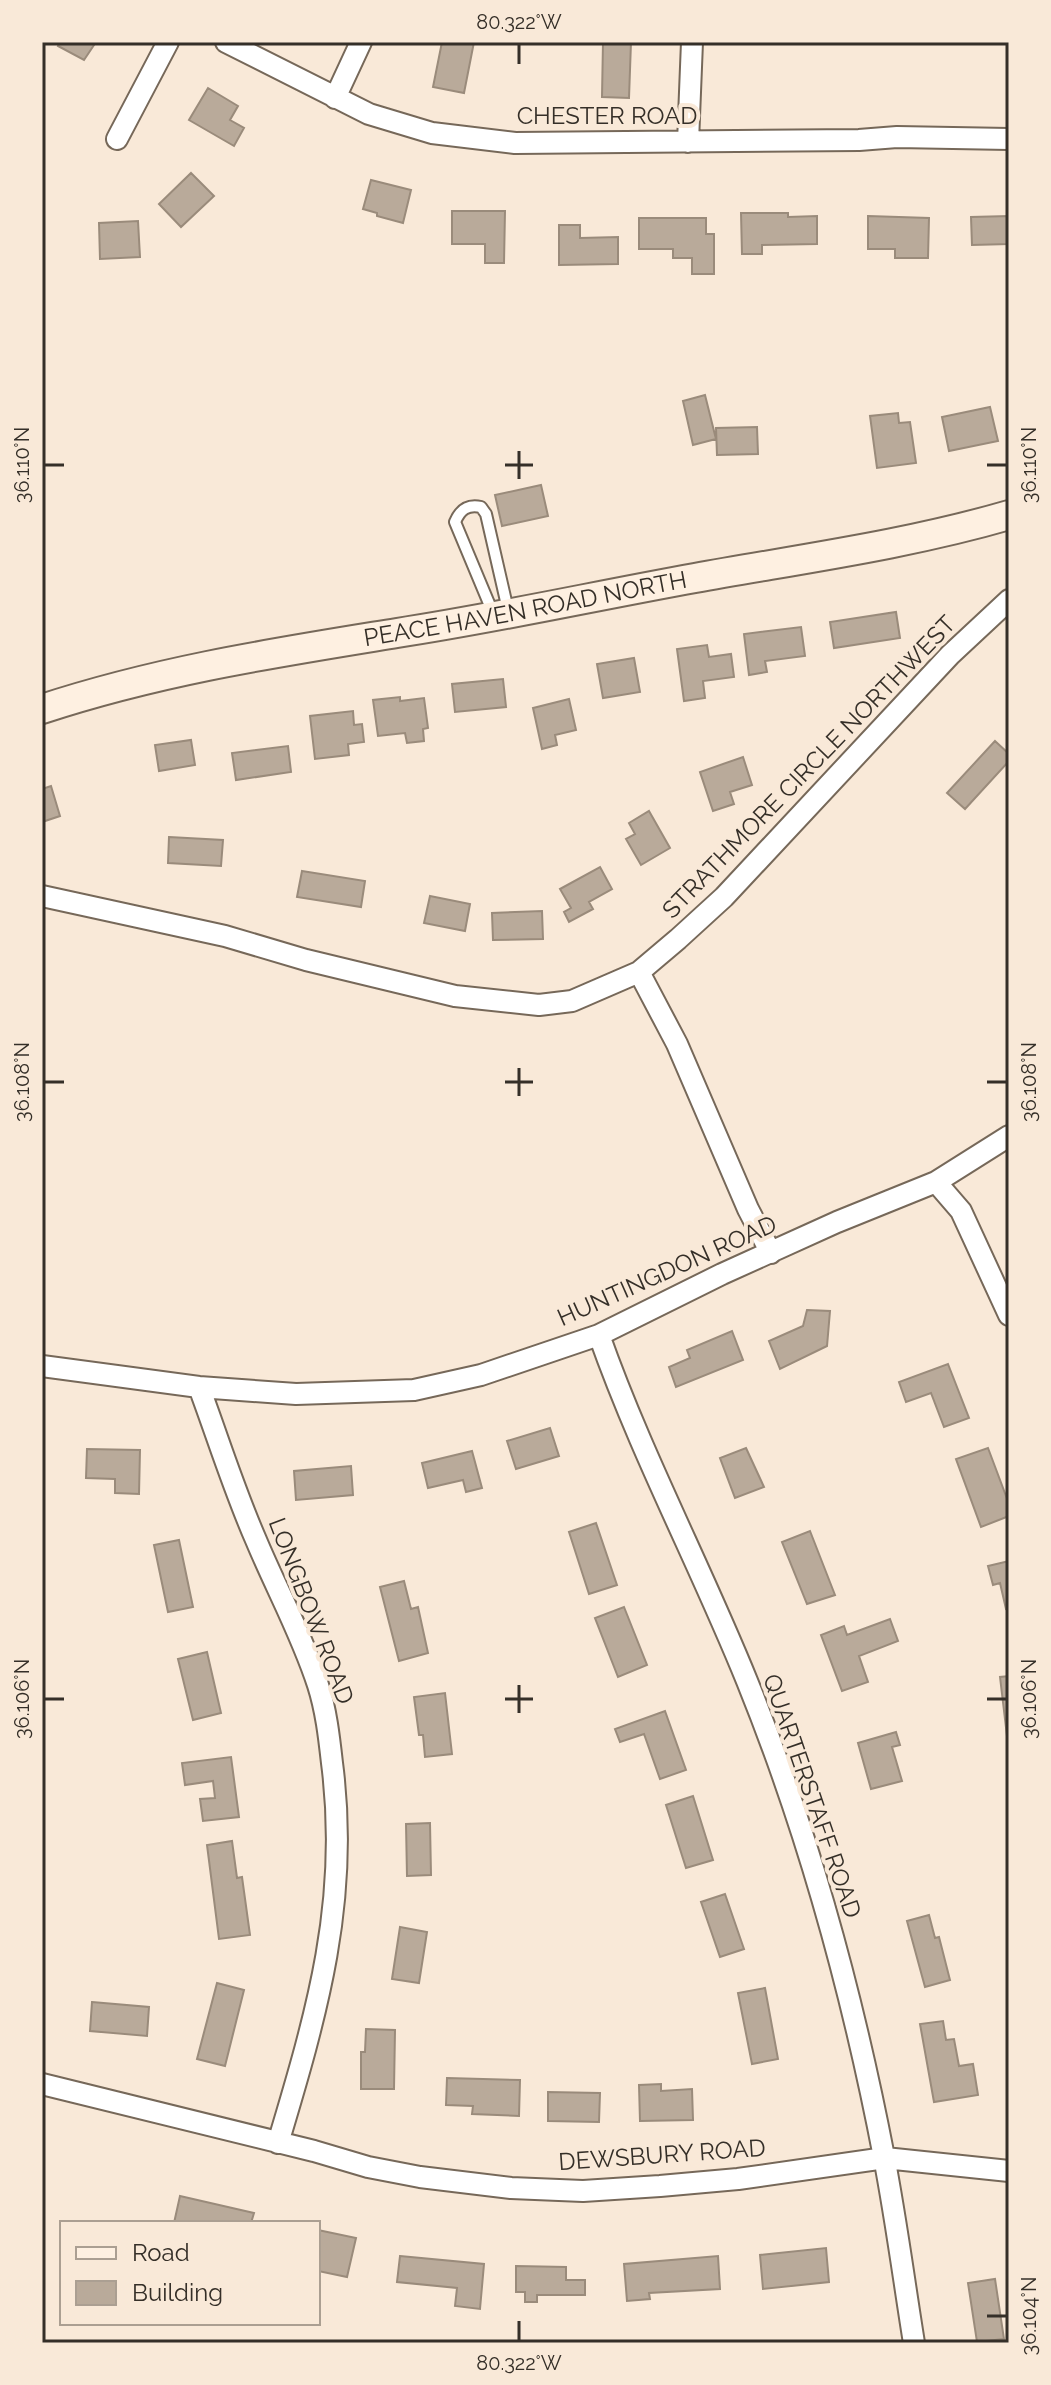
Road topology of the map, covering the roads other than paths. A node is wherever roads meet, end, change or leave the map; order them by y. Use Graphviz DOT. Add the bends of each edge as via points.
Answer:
graph roads {
  1 [pos="168,42"];
  2 [pos="226,42"];
  3 [pos="361,42"];
  4 [pos="692,42"];
  5 [pos="335,98"];
  6 [pos="117,139"];
  7 [pos="1009,139"];
  8 [pos="688,142"];
  9 [pos="1009,515"];
  10 [pos="1009,600"];
  11 [pos="501,613"];
  12 [pos="42,709"];
  13 [pos="42,896"];
  14 [pos="639,972"];
  15 [pos="1009,1136"];
  16 [pos="936,1182"];
  17 [pos="771,1253"];
  18 [pos="1009,1315"];
  19 [pos="599,1335"];
  20 [pos="42,1366"];
  21 [pos="199,1387"];
  22 [pos="42,2084"];
  23 [pos="278,2143"];
  24 [pos="885,2158"];
  25 [pos="1009,2171"];
  26 [pos="914,2343"];
  1 -- 6 [label="street"];
  2 -- 5 [label="street, CHESTER ROAD"];
  3 -- 5 [label="street"];
  4 -- 8 [label="street"];
  5 -- 8 [label="street, CHESTER ROAD" via="432,133 515,143"];
  7 -- 8 [label="street, CHESTER ROAD"];
  9 -- 11 [label="main road, PEACE HAVEN ROAD NORTH" via="778,566"];
  10 -- 14 [label="street, STRATHMORE CIRCLE NORTHWEST" via="950,655 724,897"];
  11 -- 11 [label="lane" via="455,522 473,505 486,514"];
  11 -- 12 [label="main road, PEACE HAVEN ROAD NORTH" via="196,667"];
  13 -- 14 [label="street, STRATHMORE CIRCLE NORTHWEST" via="505,1004 556,1005"];
  14 -- 17 [label="street"];
  15 -- 16 [label="street, HUNTINGDON ROAD"];
  16 -- 17 [label="street, HUNTINGDON ROAD"];
  16 -- 18 [label="street" via="961,1211"];
  17 -- 19 [label="street, HUNTINGDON ROAD"];
  19 -- 21 [label="street, HUNTINGDON ROAD" via="481,1375 414,1390 296,1394"];
  19 -- 24 [label="street, QUARTERSTAFF ROAD" via="619,1393 747,1681 804,1838"];
  20 -- 21 [label="street, HUNTINGDON ROAD"];
  21 -- 23 [label="street, LONGBOW ROAD" via="256,1542 317,1684 336,1790 333,1927"];
  22 -- 23 [label="street, DEWSBURY ROAD"];
  23 -- 24 [label="street, DEWSBURY ROAD" via="420,2177 583,2191 738,2179"];
  24 -- 25 [label="street, DEWSBURY ROAD"];
  24 -- 26 [label="street, QUARTERSTAFF ROAD"];
}
